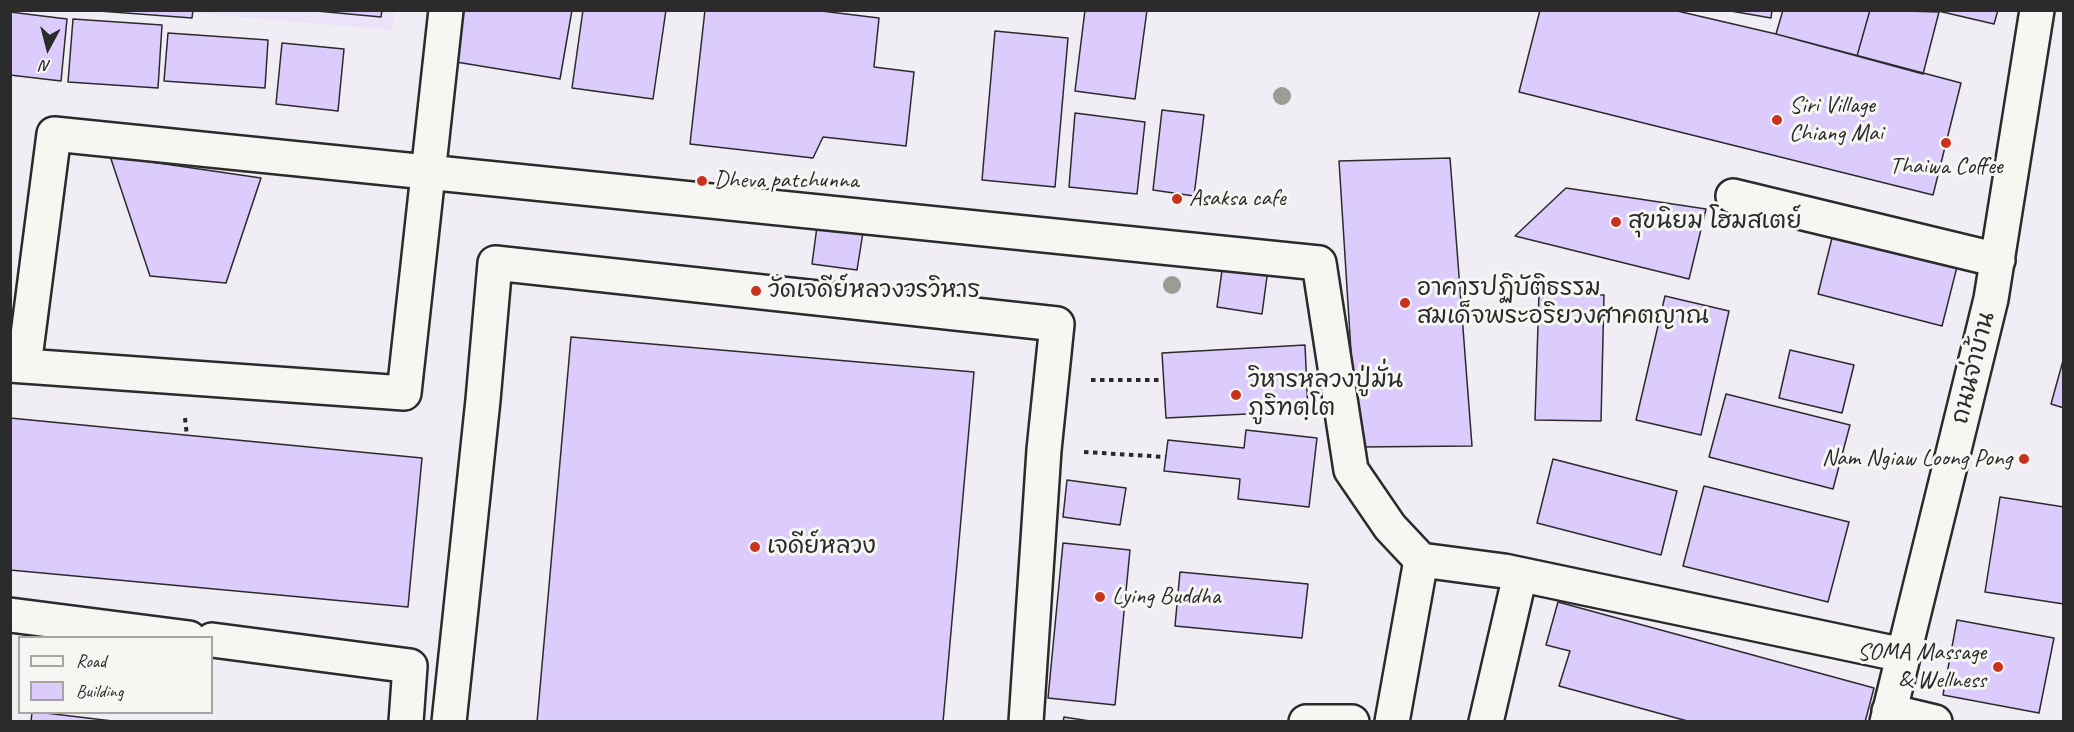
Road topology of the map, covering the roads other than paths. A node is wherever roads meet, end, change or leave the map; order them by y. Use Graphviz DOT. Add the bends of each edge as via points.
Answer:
graph roads {
  1 [pos="446,10"];
  2 [pos="2037,10"];
  3 [pos="429,171"];
  4 [pos="1733,196"];
  5 [pos="1998,260"];
  6 [pos="17,366"];
  7 [pos="1421,560"];
  8 [pos="1520,575"];
  9 [pos="10,615"];
  10 [pos="173,636"];
  11 [pos="213,640"];
  12 [pos="1903,655"];
  13 [pos="1888,716"];
  14 [pos="406,722"];
  15 [pos="449,722"];
  16 [pos="1026,722"];
  17 [pos="1306,722"];
  18 [pos="1352,722"];
  19 [pos="1392,722"];
  20 [pos="1486,722"];
  21 [pos="1935,722"];
  1 -- 3 [label="street"];
  2 -- 5 [label="street, ถนนจ่าบ้าน"];
  3 -- 6 [label="street" via="404,393"];
  3 -- 6 [label="street" via="54,134"];
  3 -- 7 [label="street" via="1319,263 1351,470 1390,527"];
  4 -- 5 [label="street"];
  5 -- 12 [label="street, ถนนจ่าบ้าน"];
  7 -- 8 [label="street"];
  7 -- 19 [label="street"];
  8 -- 12 [label="street"];
  8 -- 20 [label="street"];
  9 -- 10 [label="street"];
  11 -- 14 [label="street" via="410,666"];
  12 -- 13 [label="street, ถนนจ่าบ้าน"];
  13 -- 21 [label="street"];
  15 -- 16 [label="street" via="495,263 1057,324 1044,450"];
  17 -- 18 [label="street"];
}
